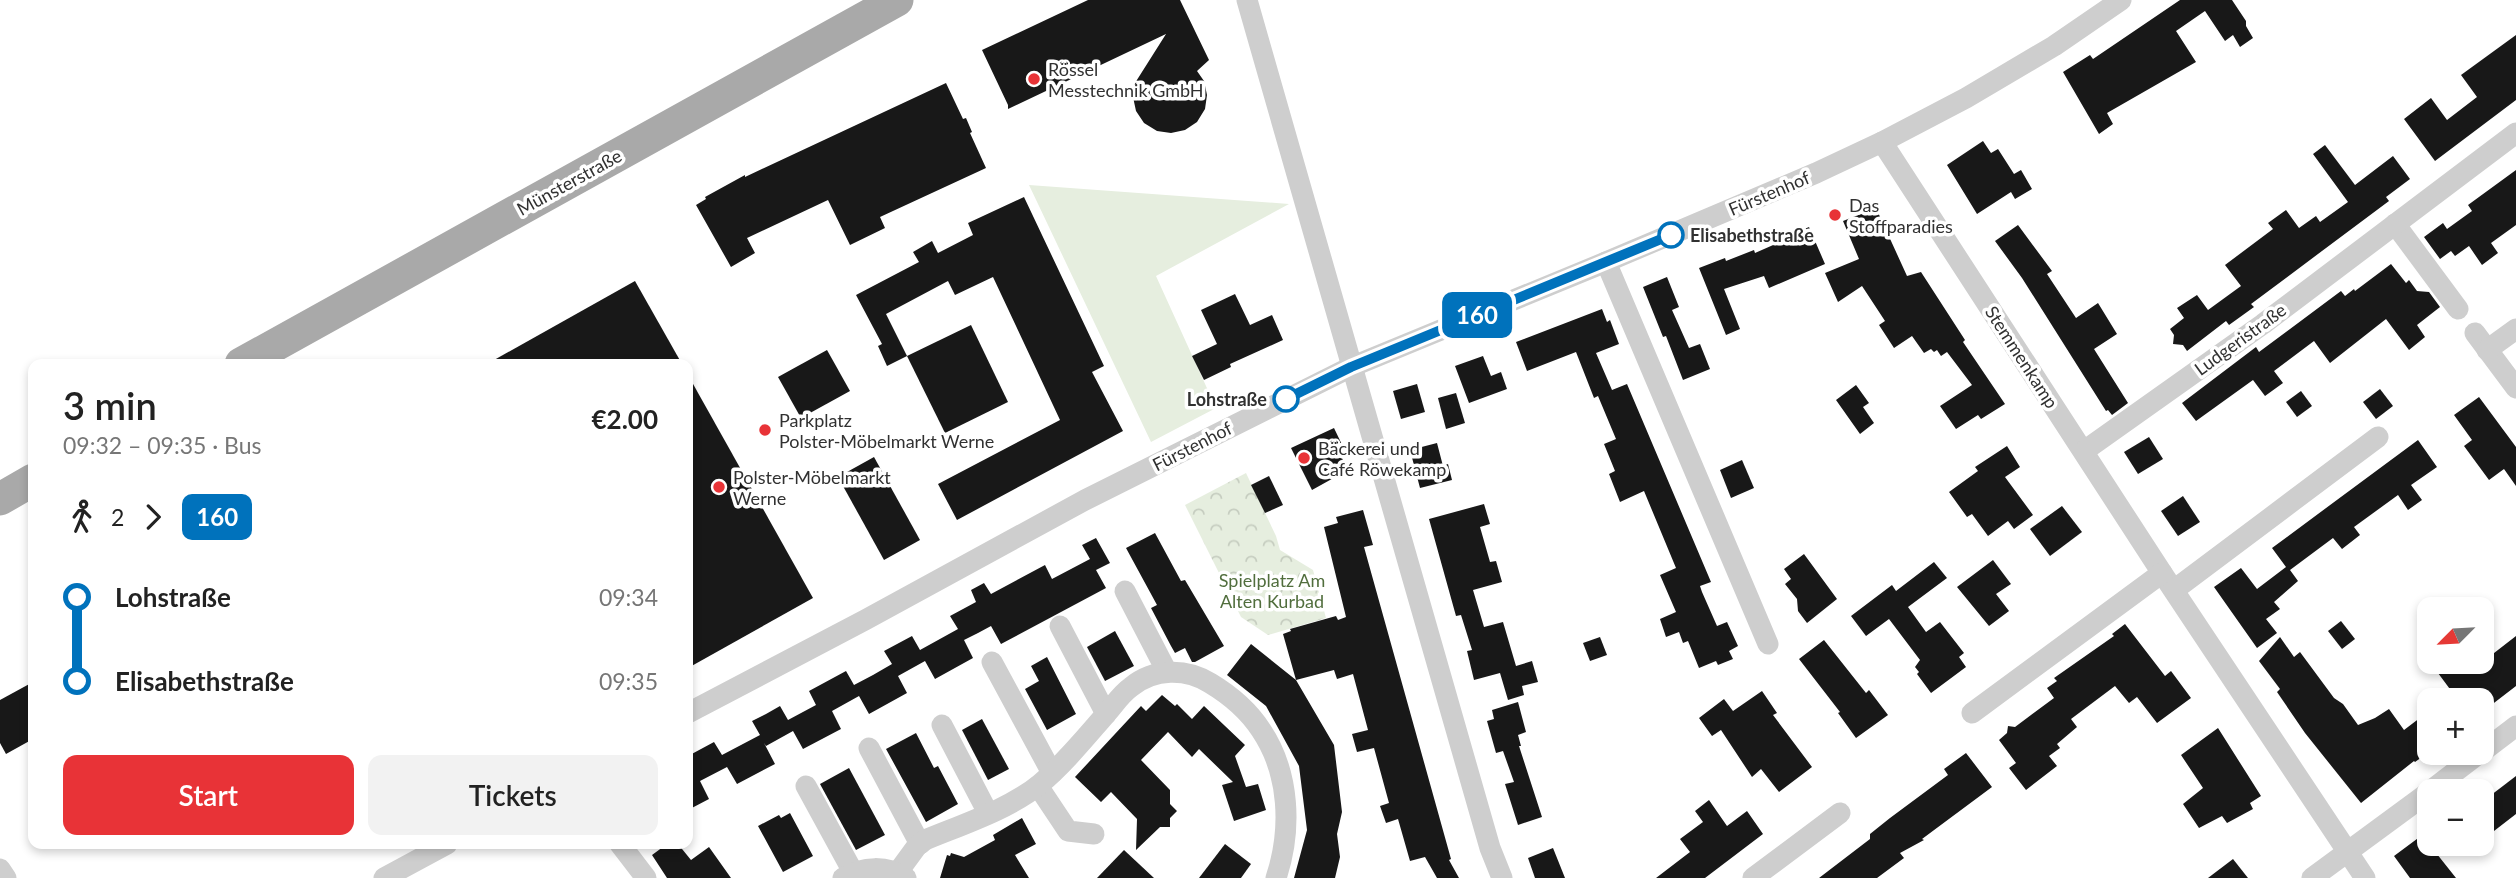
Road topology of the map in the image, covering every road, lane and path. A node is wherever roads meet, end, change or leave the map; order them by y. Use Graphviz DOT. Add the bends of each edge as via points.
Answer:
graph roads {
  1 [pos="897,0"];
  2 [pos="1247,0"];
  3 [pos="2121,0"];
  4 [pos="2516,133"];
  5 [pos="1882,142"];
  6 [pos="2395,224"];
  7 [pos="1606,262"];
  8 [pos="2458,309"];
  9 [pos="2516,329"];
  10 [pos="250,359"];
  11 [pos="1351,367"];
  12 [pos="2516,388"];
  13 [pos="2378,436"];
  14 [pos="2084,451"];
  15 [pos="28,483"];
  16 [pos="0,499"];
  17 [pos="2162,572"];
  18 [pos="2174,590"];
  19 [pos="1125,591"];
  20 [pos="1060,626"];
  21 [pos="1768,644"];
  22 [pos="992,662"];
  23 [pos="1167,672"];
  24 [pos="693,709"];
  25 [pos="1972,713"];
  26 [pos="1106,714"];
  27 [pos="942,725"];
  28 [pos="2516,726"];
  29 [pos="2494,742"];
  30 [pos="869,748"];
  31 [pos="2464,765"];
  32 [pos="1045,779"];
  33 [pos="2445,779"];
  34 [pos="806,786"];
  35 [pos="2417,800"];
  36 [pos="988,813"];
  37 [pos="1840,813"];
  38 [pos="1094,834"];
  39 [pos="920,844"];
  40 [pos="438,849"];
  41 [pos="624,849"];
  42 [pos="2347,853"];
  43 [pos="0,869"];
  44 [pos="848,875"];
  45 [pos="902,875"];
  46 [pos="6,878"];
  47 [pos="384,878"];
  48 [pos="646,878"];
  49 [pos="1276,878"];
  50 [pos="1502,878"];
  51 [pos="1753,878"];
  52 [pos="2312,878"];
  53 [pos="2365,878"];
  1 -- 10 [label="main road, Münsterstraße"];
  2 -- 11 [label="street"];
  3 -- 5 [label="street, Fürstenhof" via="2054,46"];
  4 -- 6 [label="street, Ludgeristraße"];
  5 -- 7 [label="street, Fürstenhof"];
  5 -- 14 [label="street, Stemmenkamp"];
  6 -- 8 [label="street"];
  6 -- 14 [label="street, Ludgeristraße"];
  7 -- 11 [label="street, Fürstenhof"];
  7 -- 21 [label="street"];
  9 -- 12 [label="street" via="2481,341"];
  11 -- 24 [label="street, Fürstenhof" via="1085,500"];
  11 -- 50 [label="street"];
  13 -- 18 [label="street"];
  14 -- 17 [label="street, Stemmenkamp"];
  15 -- 16 [label="main road"];
  17 -- 18 [label="street, Stemmenkamp"];
  17 -- 25 [label="street"];
  18 -- 42 [label="street, Stemmenkamp"];
  19 -- 23 [label="street"];
  20 -- 26 [label="street"];
  22 -- 32 [label="street"];
  23 -- 26 [label="street" via="1130,687"];
  23 -- 49 [label="street" via="1201,678 1219,688 1263,732 1279,770 1286,811 1283,855"];
  26 -- 32 [label="street"];
  27 -- 36 [label="street"];
  28 -- 29 [label="street"];
  30 -- 39 [label="street"];
  31 -- 33 [label="street"];
  32 -- 36 [label="street"];
  32 -- 38 [label="street" via="1068,831"];
  34 -- 44 [label="street"];
  35 -- 42 [label="street"];
  36 -- 39 [label="street"];
  37 -- 51 [label="street"];
  39 -- 45 [label="street"];
  40 -- 47 [label="street"];
  41 -- 48 [label="street"];
  42 -- 52 [label="street"];
  42 -- 53 [label="street, Stemmenkamp"];
  43 -- 46 [label="street"];
  44 -- 45 [label="street" via="873,869"];
}
